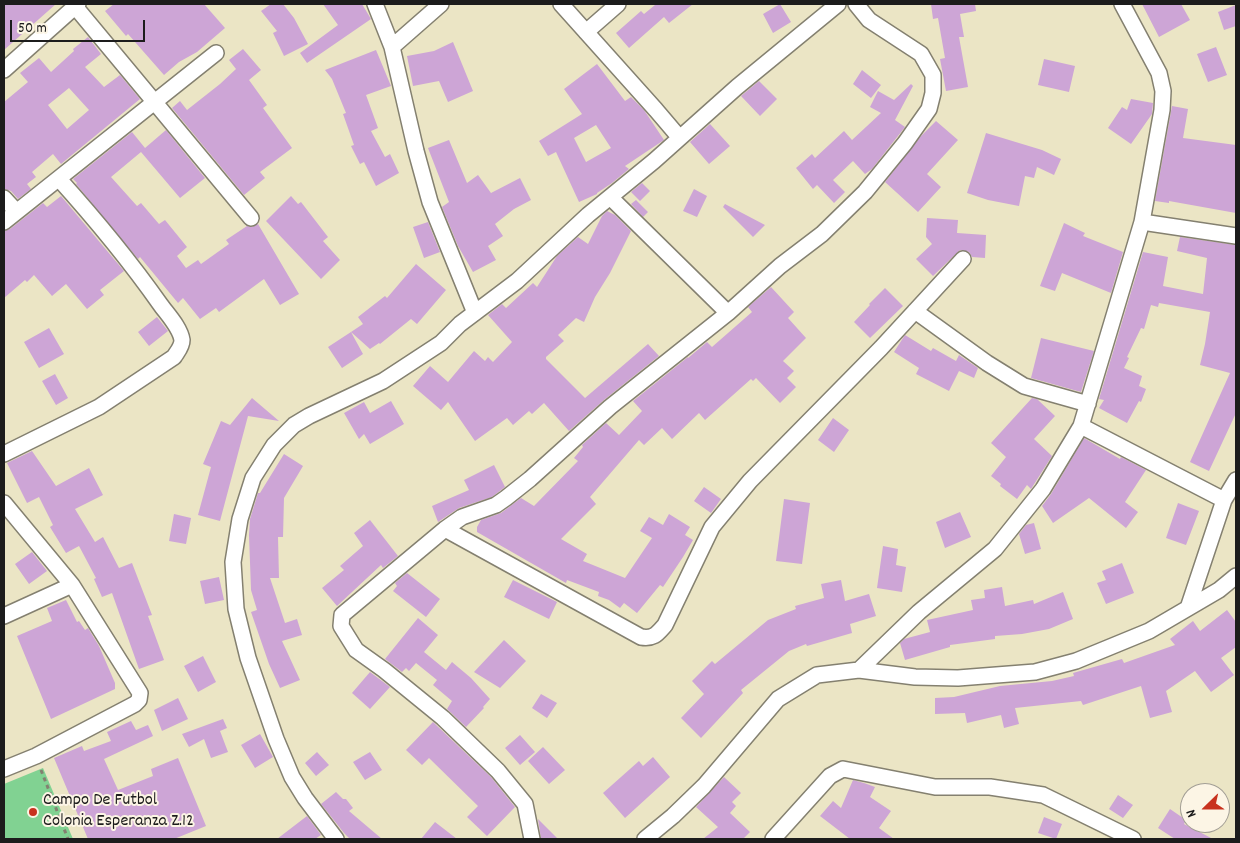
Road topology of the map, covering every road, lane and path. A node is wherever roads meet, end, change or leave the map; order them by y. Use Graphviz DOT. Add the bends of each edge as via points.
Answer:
graph roads {
  1 [pos="75,4"];
  2 [pos="376,4"];
  3 [pos="441,4"];
  4 [pos="561,4"];
  5 [pos="618,4"];
  6 [pos="838,4"];
  7 [pos="856,4"];
  8 [pos="1122,4"];
  9 [pos="586,32"];
  10 [pos="392,47"];
  11 [pos="216,53"];
  12 [pos="4,70"];
  13 [pos="154,103"];
  14 [pos="679,137"];
  15 [pos="59,179"];
  16 [pos="610,197"];
  17 [pos="4,198"];
  18 [pos="16,212"];
  19 [pos="251,218"];
  20 [pos="4,222"];
  21 [pos="1142,222"];
  22 [pos="1236,236"];
  23 [pos="963,259"];
  24 [pos="915,311"];
  25 [pos="475,313"];
  26 [pos="728,313"];
  27 [pos="1088,404"];
  28 [pos="1081,426"];
  29 [pos="4,454"];
  30 [pos="1236,480"];
  31 [pos="1224,500"];
  32 [pos="4,503"];
  33 [pos="445,530"];
  34 [pos="1236,576"];
  35 [pos="72,585"];
  36 [pos="1188,608"];
  37 [pos="4,616"];
  38 [pos="858,670"];
  39 [pos="36,756"];
  40 [pos="4,769"];
  41 [pos="780,838"];
  42 [pos="68,839"];
  43 [pos="336,839"];
  44 [pos="532,839"];
  45 [pos="645,839"];
  46 [pos="1133,839"];
  1 -- 12 [label="street"];
  1 -- 13 [label="street"];
  2 -- 10 [label="street"];
  3 -- 10 [label="street"];
  4 -- 9 [label="street"];
  5 -- 9 [label="street"];
  6 -- 14 [label="street"];
  7 -- 26 [label="street" via="870,20 921,54 933,75 929,109 865,192 822,234 762,280"];
  8 -- 21 [label="street" via="1158,73 1163,91"];
  9 -- 14 [label="street"];
  10 -- 25 [label="street" via="430,202"];
  11 -- 13 [label="street"];
  13 -- 15 [label="street"];
  13 -- 19 [label="street"];
  14 -- 16 [label="street"];
  15 -- 18 [label="street"];
  15 -- 29 [label="street" via="101,225 158,301 182,340 174,357 99,407"];
  16 -- 25 [label="street" via="517,281"];
  16 -- 26 [label="street"];
  17 -- 18 [label="street"];
  18 -- 20 [label="street"];
  21 -- 22 [label="street"];
  21 -- 27 [label="street"];
  23 -- 24 [label="street"];
  24 -- 27 [label="street" via="1024,386"];
  24 -- 33 [label="street" via="750,481 712,527 665,625 656,636 642,637"];
  25 -- 43 [label="street" via="441,343 401,370 294,425 274,446 253,478 240,519 233,562 236,609 248,658 292,777"];
  26 -- 33 [label="street" via="610,407 506,498 462,518"];
  27 -- 28 [label="street"];
  28 -- 31 [label="street"];
  28 -- 38 [label="street" via="1043,489 995,550 919,612"];
  30 -- 31 [label="street"];
  31 -- 36 [label="street"];
  32 -- 35 [label="street"];
  33 -- 44 [label="street" via="342,616 341,626 356,650 443,718 498,771 524,804"];
  34 -- 36 [label="street"];
  35 -- 37 [label="street"];
  35 -- 39 [label="street" via="140,693 139,700"];
  36 -- 38 [label="street" via="1149,631 1076,661 1035,672 958,678"];
  38 -- 45 [label="street" via="817,675 778,699 704,786"];
  39 -- 40 [label="street"];
  39 -- 42 [label="path"];
  41 -- 46 [label="street" via="830,776 843,770 935,787 990,787 1042,796"];
}
